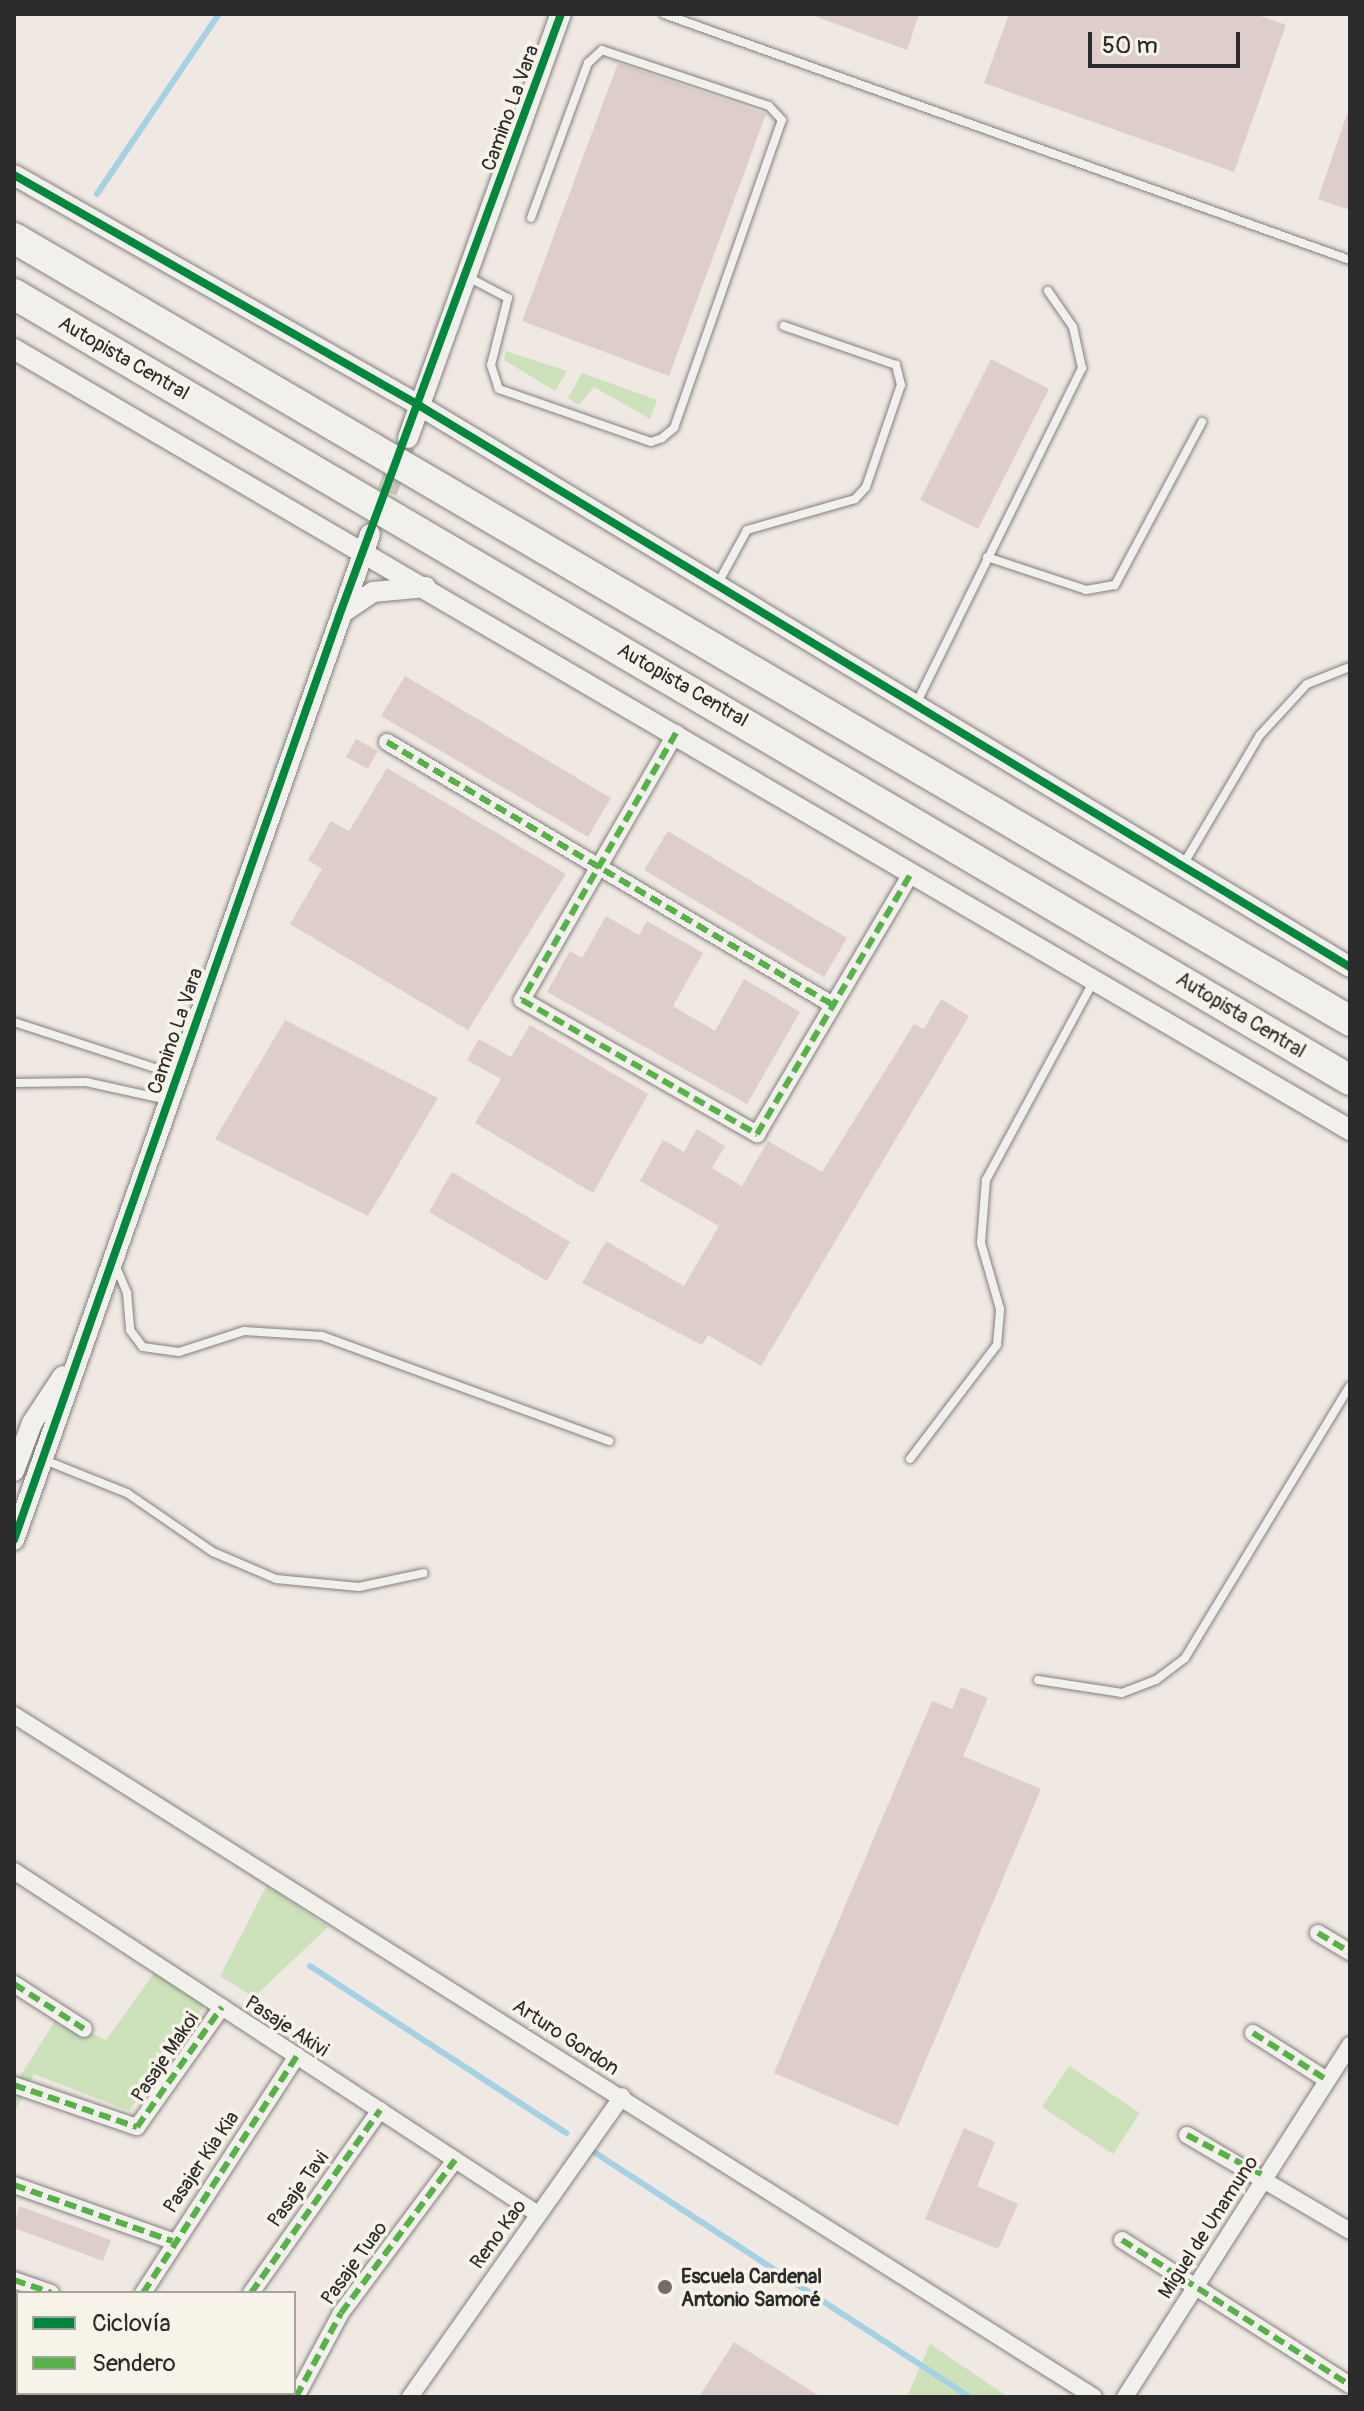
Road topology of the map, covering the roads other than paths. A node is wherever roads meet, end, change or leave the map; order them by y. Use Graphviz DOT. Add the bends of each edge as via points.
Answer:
graph roads {
  1 [pos="561,14"];
  2 [pos="664,14"];
  3 [pos="14,175"];
  4 [pos="531,218"];
  5 [pos="14,238"];
  6 [pos="1350,260"];
  7 [pos="467,276"];
  8 [pos="1048,291"];
  9 [pos="14,294"];
  10 [pos="784,326"];
  11 [pos="14,349"];
  12 [pos="420,406"];
  13 [pos="1202,422"];
  14 [pos="408,438"];
  15 [pos="367,542"];
  16 [pos="987,557"];
  17 [pos="429,587"];
  18 [pos="716,587"];
  19 [pos="339,616"];
  20 [pos="1350,667"];
  21 [pos="914,709"];
  22 [pos="676,733"];
  23 [pos="387,742"];
  24 [pos="599,866"];
  25 [pos="1182,866"];
  26 [pos="912,872"];
  27 [pos="1350,967"];
  28 [pos="1095,979"];
  29 [pos="833,1005"];
  30 [pos="1350,1021"];
  31 [pos="14,1022"];
  32 [pos="177,1075"];
  33 [pos="1350,1080"];
  34 [pos="14,1083"];
  35 [pos="168,1100"];
  36 [pos="1350,1130"];
  37 [pos="112,1258"];
  38 [pos="80,1349"];
  39 [pos="1350,1386"];
  40 [pos="609,1441"];
  41 [pos="42,1459"];
  42 [pos="910,1459"];
  43 [pos="14,1471"];
  44 [pos="14,1540"];
  45 [pos="424,1573"];
  46 [pos="1038,1680"];
  47 [pos="14,1715"];
  48 [pos="14,1871"];
  49 [pos="1318,1933"];
  50 [pos="1350,1952"];
  51 [pos="14,1984"];
  52 [pos="222,2007"];
  53 [pos="84,2029"];
  54 [pos="1253,2033"];
  55 [pos="1350,2045"];
  56 [pos="297,2056"];
  57 [pos="1327,2080"];
  58 [pos="14,2085"];
  59 [pos="622,2096"];
  60 [pos="380,2110"];
  61 [pos="1187,2135"];
  62 [pos="455,2160"];
  63 [pos="1265,2176"];
  64 [pos="14,2185"];
  65 [pos="538,2214"];
  66 [pos="1350,2231"];
  67 [pos="1122,2240"];
  68 [pos="172,2241"];
  69 [pos="14,2280"];
  70 [pos="1194,2286"];
  71 [pos="45,2291"];
  72 [pos="144,2291"];
  73 [pos="252,2291"];
  74 [pos="1350,2385"];
  75 [pos="296,2397"];
  76 [pos="410,2397"];
  77 [pos="1094,2397"];
  78 [pos="1125,2397"];
  1 -- 7 [label="street, Camino La Vara"];
  2 -- 6 [label="lane"];
  3 -- 12 [label="street"];
  4 -- 7 [label="lane" via="588,63 602,50 769,106 782,120 674,428 662,438 651,442 499,389 491,365 508,298"];
  5 -- 30 [label="highway"];
  7 -- 12 [label="street, Camino La Vara"];
  8 -- 16 [label="lane" via="1073,327 1082,368"];
  9 -- 33 [label="highway, Autopista Central"];
  10 -- 18 [label="lane" via="896,365 901,385 861,493 845,507 747,530"];
  11 -- 15 [label="street"];
  12 -- 14 [label="street, Camino La Vara"];
  12 -- 18 [label="street"];
  13 -- 16 [label="lane" via="1115,585 1086,590"];
  15 -- 17 [label="street"];
  15 -- 19 [label="street, Camino La Vara"];
  16 -- 21 [label="lane"];
  17 -- 19 [label="street" via="373,592"];
  17 -- 22 [label="street"];
  18 -- 21 [label="street"];
  19 -- 32 [label="street, Camino La Vara"];
  20 -- 25 [label="lane" via="1307,684 1260,735"];
  21 -- 25 [label="street"];
  22 -- 24 [label="street"];
  22 -- 26 [label="street"];
  23 -- 24 [label="street"];
  24 -- 29 [label="street"];
  24 -- 29 [label="street" via="522,1000 757,1134"];
  25 -- 27 [label="street"];
  26 -- 28 [label="street"];
  26 -- 29 [label="street"];
  28 -- 36 [label="street"];
  28 -- 42 [label="lane" via="986,1180 981,1243 1000,1309 997,1345"];
  31 -- 32 [label="lane"];
  32 -- 35 [label="street, Camino La Vara"];
  34 -- 35 [label="lane" via="86,1082"];
  35 -- 37 [label="street, Camino La Vara"];
  37 -- 38 [label="street, Camino La Vara"];
  37 -- 40 [label="lane" via="124,1280 130,1330 143,1347 179,1352 244,1331 322,1336"];
  38 -- 41 [label="street, Camino La Vara"];
  38 -- 43 [label="street, Camino La Vara" via="32,1423"];
  39 -- 46 [label="lane" via="1185,1658 1156,1680 1122,1693"];
  41 -- 44 [label="street, Camino La Vara"];
  41 -- 45 [label="lane" via="127,1493 213,1552 276,1579 359,1587"];
  47 -- 59 [label="street, Arturo Gordon"];
  48 -- 52 [label="street, Pasaje Akivi"];
  49 -- 50 [label="street"];
  51 -- 53 [label="street"];
  52 -- 56 [label="street, Pasaje Akivi"];
  52 -- 58 [label="street, Pasaje Makoi" via="137,2127"];
  54 -- 57 [label="street"];
  55 -- 57 [label="street, Miguel de Unamuno"];
  56 -- 60 [label="street, Pasaje Akivi"];
  56 -- 68 [label="street, Pasajer Kia Kia"];
  57 -- 63 [label="street, Miguel de Unamuno"];
  59 -- 65 [label="street, Reno Kao"];
  59 -- 77 [label="street, Arturo Gordon"];
  60 -- 62 [label="street, Pasaje Akivi"];
  60 -- 73 [label="street, Pasaje Tavi"];
  61 -- 63 [label="street"];
  62 -- 65 [label="street, Pasaje Akivi"];
  62 -- 75 [label="street, Pasaje Tuao" via="341,2313"];
  63 -- 66 [label="street"];
  63 -- 70 [label="street, Miguel de Unamuno"];
  64 -- 68 [label="street"];
  65 -- 76 [label="street, Reno Kao"];
  67 -- 70 [label="street"];
  68 -- 72 [label="street, Pasajer Kia Kia"];
  69 -- 71 [label="street"];
  70 -- 74 [label="street"];
  70 -- 78 [label="street, Miguel de Unamuno"];
}
